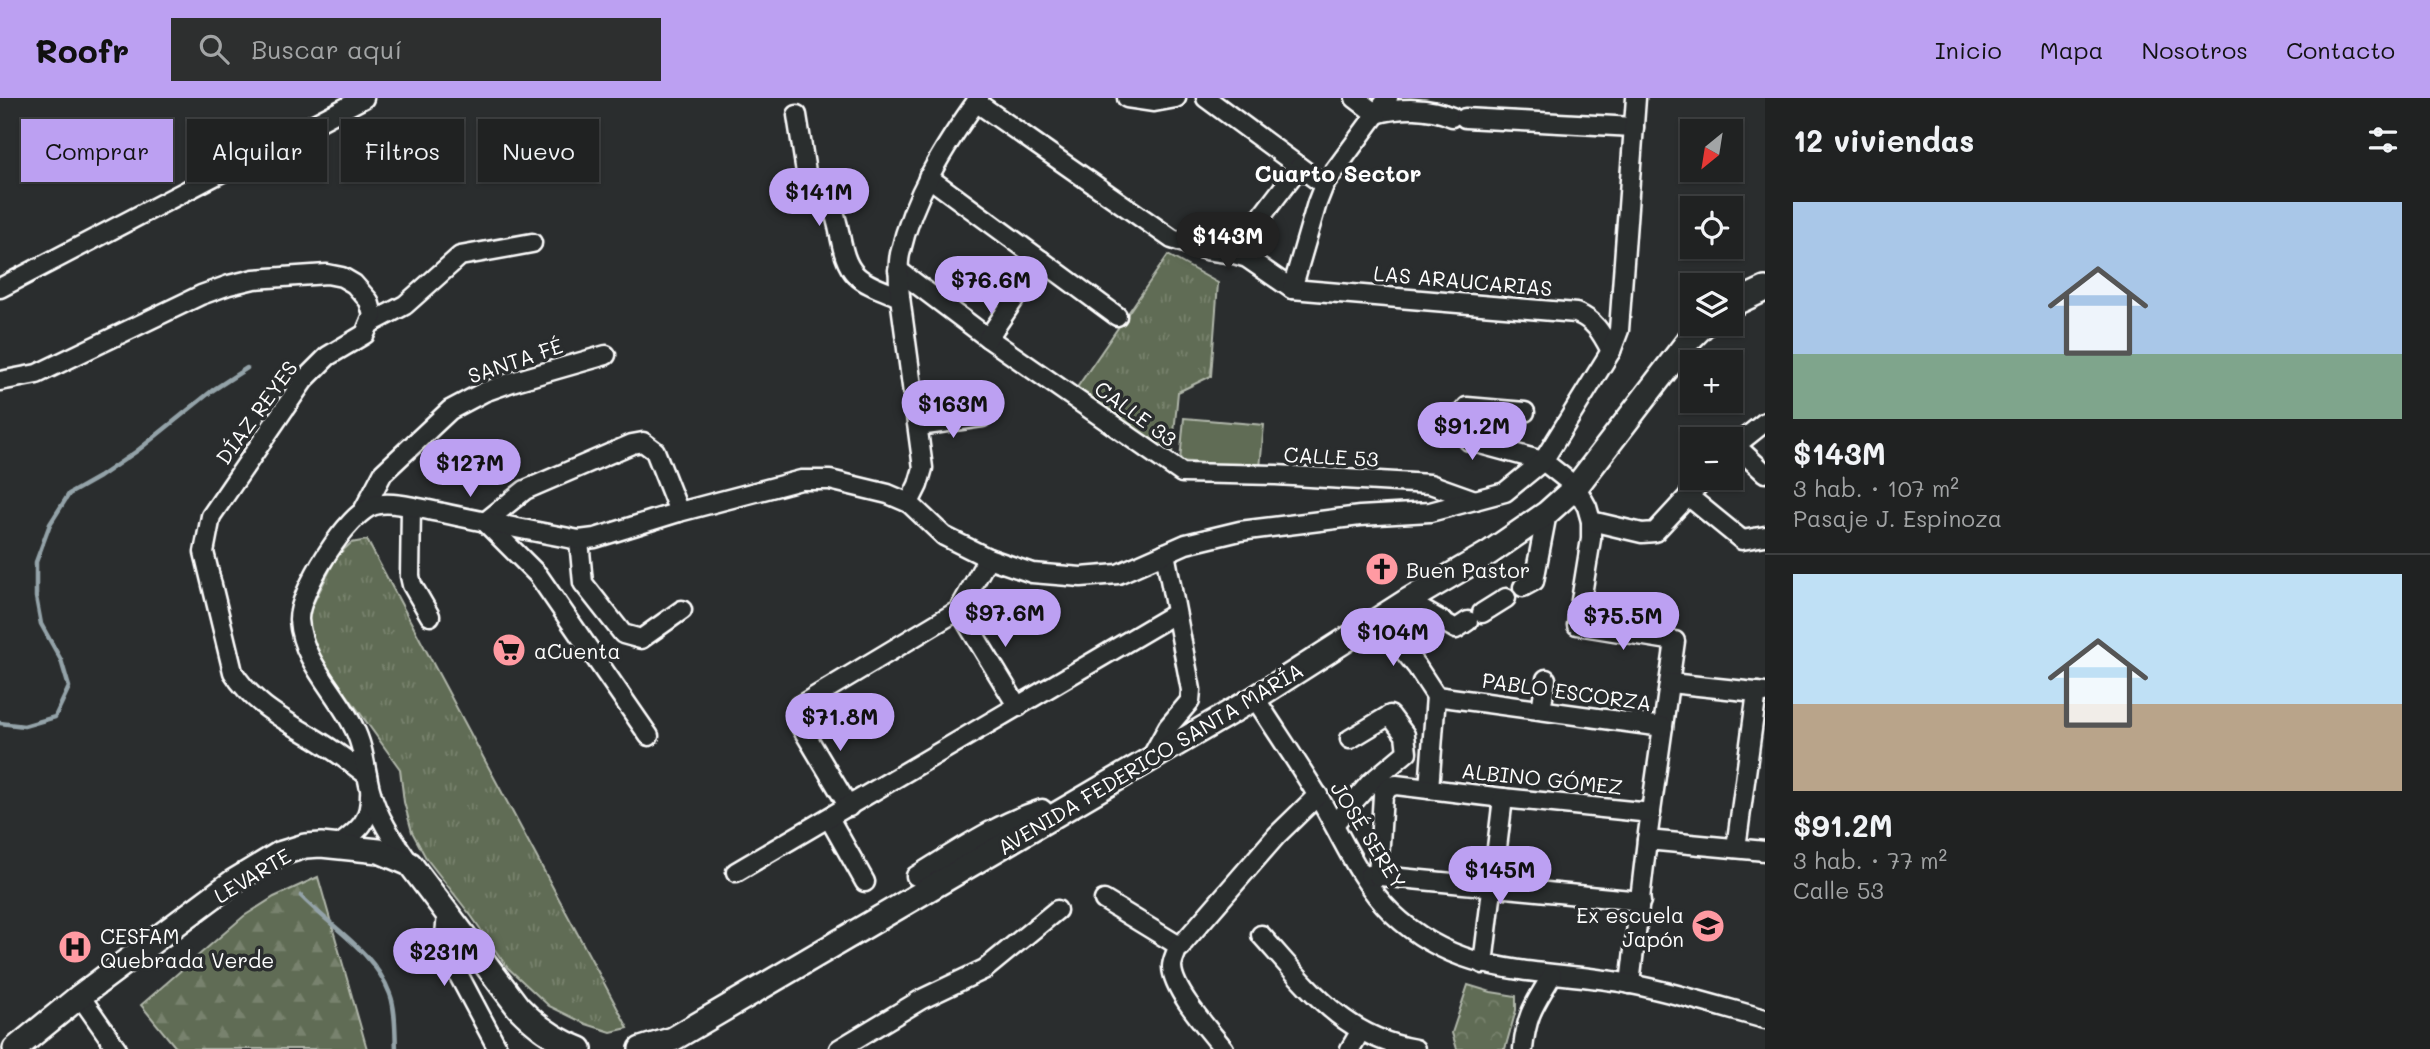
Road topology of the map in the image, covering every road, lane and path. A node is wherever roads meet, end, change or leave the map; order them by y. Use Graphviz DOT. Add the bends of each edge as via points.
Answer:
graph roads {
  1 [pos="364,98"];
  2 [pos="1127,98"];
  3 [pos="1176,98"];
  4 [pos="1206,98"];
  5 [pos="1355,98"];
  6 [pos="1388,98"];
  7 [pos="1636,98"];
  8 [pos="978,100"];
  9 [pos="1376,114"];
  10 [pos="797,115"];
  11 [pos="1634,127"];
  12 [pos="1299,167"];
  13 [pos="928,177"];
  14 [pos="1324,185"];
  15 [pos="1248,234"];
  16 [pos="532,243"];
  17 [pos="1041,260"];
  18 [pos="898,270"];
  19 [pos="0,288"];
  20 [pos="1293,289"];
  21 [pos="1765,289"];
  22 [pos="900,298"];
  23 [pos="1743,299"];
  24 [pos="1117,316"];
  25 [pos="371,323"];
  26 [pos="1693,336"];
  27 [pos="988,338"];
  28 [pos="1611,351"];
  29 [pos="606,355"];
  30 [pos="0,381"];
  31 [pos="1525,412"];
  32 [pos="982,417"];
  33 [pos="1765,422"];
  34 [pos="919,426"];
  35 [pos="1743,439"];
  36 [pos="1743,455"];
  37 [pos="1543,461"];
  38 [pos="1182,473"];
  39 [pos="1765,473"];
  40 [pos="1576,487"];
  41 [pos="1694,490"];
  42 [pos="1688,496"];
  43 [pos="1475,500"];
  44 [pos="909,503"];
  45 [pos="411,507"];
  46 [pos="363,511"];
  47 [pos="679,512"];
  48 [pos="1546,513"];
  49 [pos="1591,521"];
  50 [pos="485,522"];
  51 [pos="1765,536"];
  52 [pos="579,540"];
  53 [pos="1165,553"];
  54 [pos="988,558"];
  55 [pos="1522,587"];
  56 [pos="1506,598"];
  57 [pos="1407,601"];
  58 [pos="682,610"];
  59 [pos="959,610"];
  60 [pos="1176,613"];
  61 [pos="430,616"];
  62 [pos="1378,619"];
  63 [pos="1546,678"];
  64 [pos="1670,683"];
  65 [pos="1761,692"];
  66 [pos="1436,696"];
  67 [pos="1255,698"];
  68 [pos="1018,707"];
  69 [pos="1541,710"];
  70 [pos="1663,727"];
  71 [pos="649,736"];
  72 [pos="1350,739"];
  73 [pos="1152,756"];
  74 [pos="368,783"];
  75 [pos="1429,789"];
  76 [pos="1318,795"];
  77 [pos="1503,798"];
  78 [pos="849,807"];
  79 [pos="1651,813"];
  80 [pos="1050,817"];
  81 [pos="829,818"];
  82 [pos="1334,824"];
  83 [pos="1647,840"];
  84 [pos="338,845"];
  85 [pos="1736,848"];
  86 [pos="1765,851"];
  87 [pos="410,864"];
  88 [pos="736,872"];
  89 [pos="1370,875"];
  90 [pos="916,876"];
  91 [pos="865,882"];
  92 [pos="1492,886"];
  93 [pos="1104,900"];
  94 [pos="1641,901"];
  95 [pos="1057,910"];
  96 [pos="447,915"];
  97 [pos="1261,935"];
  98 [pos="1181,947"];
  99 [pos="1483,964"];
  100 [pos="1552,975"];
  101 [pos="1629,984"];
  102 [pos="80,996"];
  103 [pos="1765,1019"];
  104 [pos="1360,1032"];
  105 [pos="15,1049"];
  106 [pos="117,1049"];
  107 [pos="498,1049"];
  108 [pos="580,1049"];
  109 [pos="641,1049"];
  110 [pos="839,1049"];
  111 [pos="1224,1049"];
  112 [pos="1350,1049"];
  113 [pos="1415,1049"];
  114 [pos="1523,1049"];
  1 -- 19 [label="street"];
  2 -- 3 [label="street" via="1154,102"];
  4 -- 12 [label="street"];
  5 -- 9 [label="street"];
  6 -- 9 [label="street"];
  7 -- 11 [label="street"];
  8 -- 13 [label="street"];
  8 -- 20 [label="street" via="1172,239 1248,258"];
  9 -- 11 [label="street" via="1395,108 1439,111 1459,118"];
  9 -- 14 [label="street"];
  10 -- 22 [label="street" via="808,185 832,208 848,263 864,281"];
  11 -- 28 [label="street" via="1619,330"];
  12 -- 14 [label="street"];
  12 -- 15 [label="street"];
  13 -- 17 [label="street"];
  13 -- 18 [label="street"];
  14 -- 20 [label="street"];
  16 -- 25 [label="street, DÍAZ REYES" via="460,256 405,305"];
  17 -- 24 [label="street"];
  17 -- 27 [label="street"];
  18 -- 22 [label="street"];
  18 -- 27 [label="street, CALLE 33"];
  20 -- 28 [label="street, LAS ARAUCARIAS" via="1576,313 1589,318"];
  21 -- 23 [label="main road"];
  22 -- 34 [label="street"];
  25 -- 30 [label="street" via="369,301 342,277 254,279 201,295 37,374"];
  25 -- 74 [label="street, DÍAZ REYES" via="366,334 328,356 304,380 211,516 204,552 233,672 243,688 273,713 332,749"];
  26 -- 40 [label="main road, AVENIDA FEDERICO SANTA MARÍA"];
  27 -- 38 [label="street, CALLE 33"];
  28 -- 37 [label="street"];
  29 -- 46 [label="street, SANTA FÉ" via="515,381 450,410 383,473"];
  31 -- 37 [label="street" via="1467,407 1456,425 1469,441"];
  32 -- 34 [label="street"];
  33 -- 35 [label="street"];
  34 -- 44 [label="street" via="923,467"];
  36 -- 39 [label="street"];
  37 -- 40 [label="street"];
  37 -- 43 [label="street" via="1506,492"];
  38 -- 43 [label="street, CALLE 53" via="1430,484"];
  40 -- 48 [label="main road, AVENIDA FEDERICO SANTA MARÍA"];
  40 -- 49 [label="street"];
  41 -- 42 [label="street"];
  42 -- 49 [label="street" via="1655,531 1642,533"];
  42 -- 51 [label="street" via="1742,540"];
  43 -- 53 [label="street" via="1430,512 1240,531"];
  44 -- 47 [label="street" via="858,485 800,480"];
  44 -- 54 [label="street" via="944,536"];
  45 -- 46 [label="street" via="380,504"];
  45 -- 50 [label="street"];
  45 -- 61 [label="street" via="410,576"];
  46 -- 74 [label="street, SANTA FÉ" via="321,564 299,618 310,657 356,730"];
  47 -- 50 [label="street" via="654,451 643,442 525,489"];
  47 -- 52 [label="street"];
  48 -- 55 [label="street" via="1534,581"];
  48 -- 57 [label="main road, AVENIDA FEDERICO SANTA MARÍA"];
  49 -- 64 [label="street" via="1577,625 1675,641"];
  50 -- 52 [label="street"];
  50 -- 71 [label="street" via="538,575"];
  52 -- 58 [label="street" via="583,583 623,634 641,639"];
  53 -- 54 [label="street" via="1118,574 1081,577 1032,573"];
  53 -- 60 [label="street"];
  54 -- 59 [label="street"];
  56 -- 57 [label="street" via="1456,629"];
  57 -- 62 [label="main road, AVENIDA FEDERICO SANTA MARÍA"];
  59 -- 68 [label="street"];
  59 -- 78 [label="street" via="799,706 797,720"];
  60 -- 68 [label="street"];
  60 -- 73 [label="street" via="1190,701"];
  62 -- 66 [label="street"];
  62 -- 67 [label="main road, AVENIDA FEDERICO SANTA MARÍA"];
  63 -- 69 [label="street"];
  64 -- 65 [label="street"];
  64 -- 70 [label="street"];
  65 -- 85 [label="street"];
  66 -- 69 [label="street, PABLO ESCORZA"];
  66 -- 75 [label="street"];
  67 -- 73 [label="main road, AVENIDA FEDERICO SANTA MARÍA"];
  67 -- 76 [label="street, JOSÉ SEREY"];
  68 -- 78 [label="street"];
  69 -- 70 [label="street, PABLO ESCORZA"];
  70 -- 79 [label="street"];
  72 -- 82 [label="street" via="1390,715 1405,736 1407,752 1370,783"];
  73 -- 80 [label="main road, AVENIDA FEDERICO SANTA MARÍA"];
  74 -- 84 [label="street" via="371,810 358,831"];
  74 -- 87 [label="street" via="391,836"];
  75 -- 77 [label="street, ALBINO GÓMEZ"];
  75 -- 89 [label="street, ALBINO GÓMEZ" via="1396,785 1382,795"];
  76 -- 82 [label="street, JOSÉ SEREY"];
  76 -- 98 [label="street" via="1277,835"];
  77 -- 79 [label="street, ALBINO GÓMEZ"];
  77 -- 92 [label="street"];
  78 -- 81 [label="street"];
  79 -- 83 [label="street"];
  80 -- 90 [label="street" via="1042,809 1023,816"];
  80 -- 109 [label="main road, AVENIDA FEDERICO SANTA MARÍA" via="673,1039"];
  81 -- 88 [label="street"];
  81 -- 91 [label="street"];
  82 -- 89 [label="street, JOSÉ SEREY"];
  83 -- 85 [label="street"];
  83 -- 94 [label="street"];
  84 -- 87 [label="main road, LEVARTE" via="379,851"];
  84 -- 102 [label="main road, LEVARTE" via="304,846 279,854 234,881"];
  85 -- 86 [label="street"];
  87 -- 96 [label="main road"];
  89 -- 92 [label="street"];
  89 -- 99 [label="street, JOSÉ SEREY" via="1391,912 1429,943"];
  92 -- 94 [label="street"];
  92 -- 99 [label="street"];
  93 -- 98 [label="street"];
  94 -- 101 [label="street"];
  95 -- 110 [label="street" via="985,969 922,999"];
  96 -- 107 [label="street" via="448,955"];
  96 -- 108 [label="main road" via="533,1023"];
  97 -- 104 [label="street" via="1323,1003"];
  98 -- 111 [label="street" via="1172,969 1182,993"];
  99 -- 100 [label="street, JOSÉ SEREY"];
  100 -- 101 [label="street, JOSÉ SEREY"];
  100 -- 114 [label="street" via="1532,1006"];
  101 -- 103 [label="street, JOSÉ SEREY"];
  102 -- 105 [label="main road, LEVARTE"];
  102 -- 106 [label="street"];
  104 -- 112 [label="street"];
  104 -- 113 [label="street"];
}
